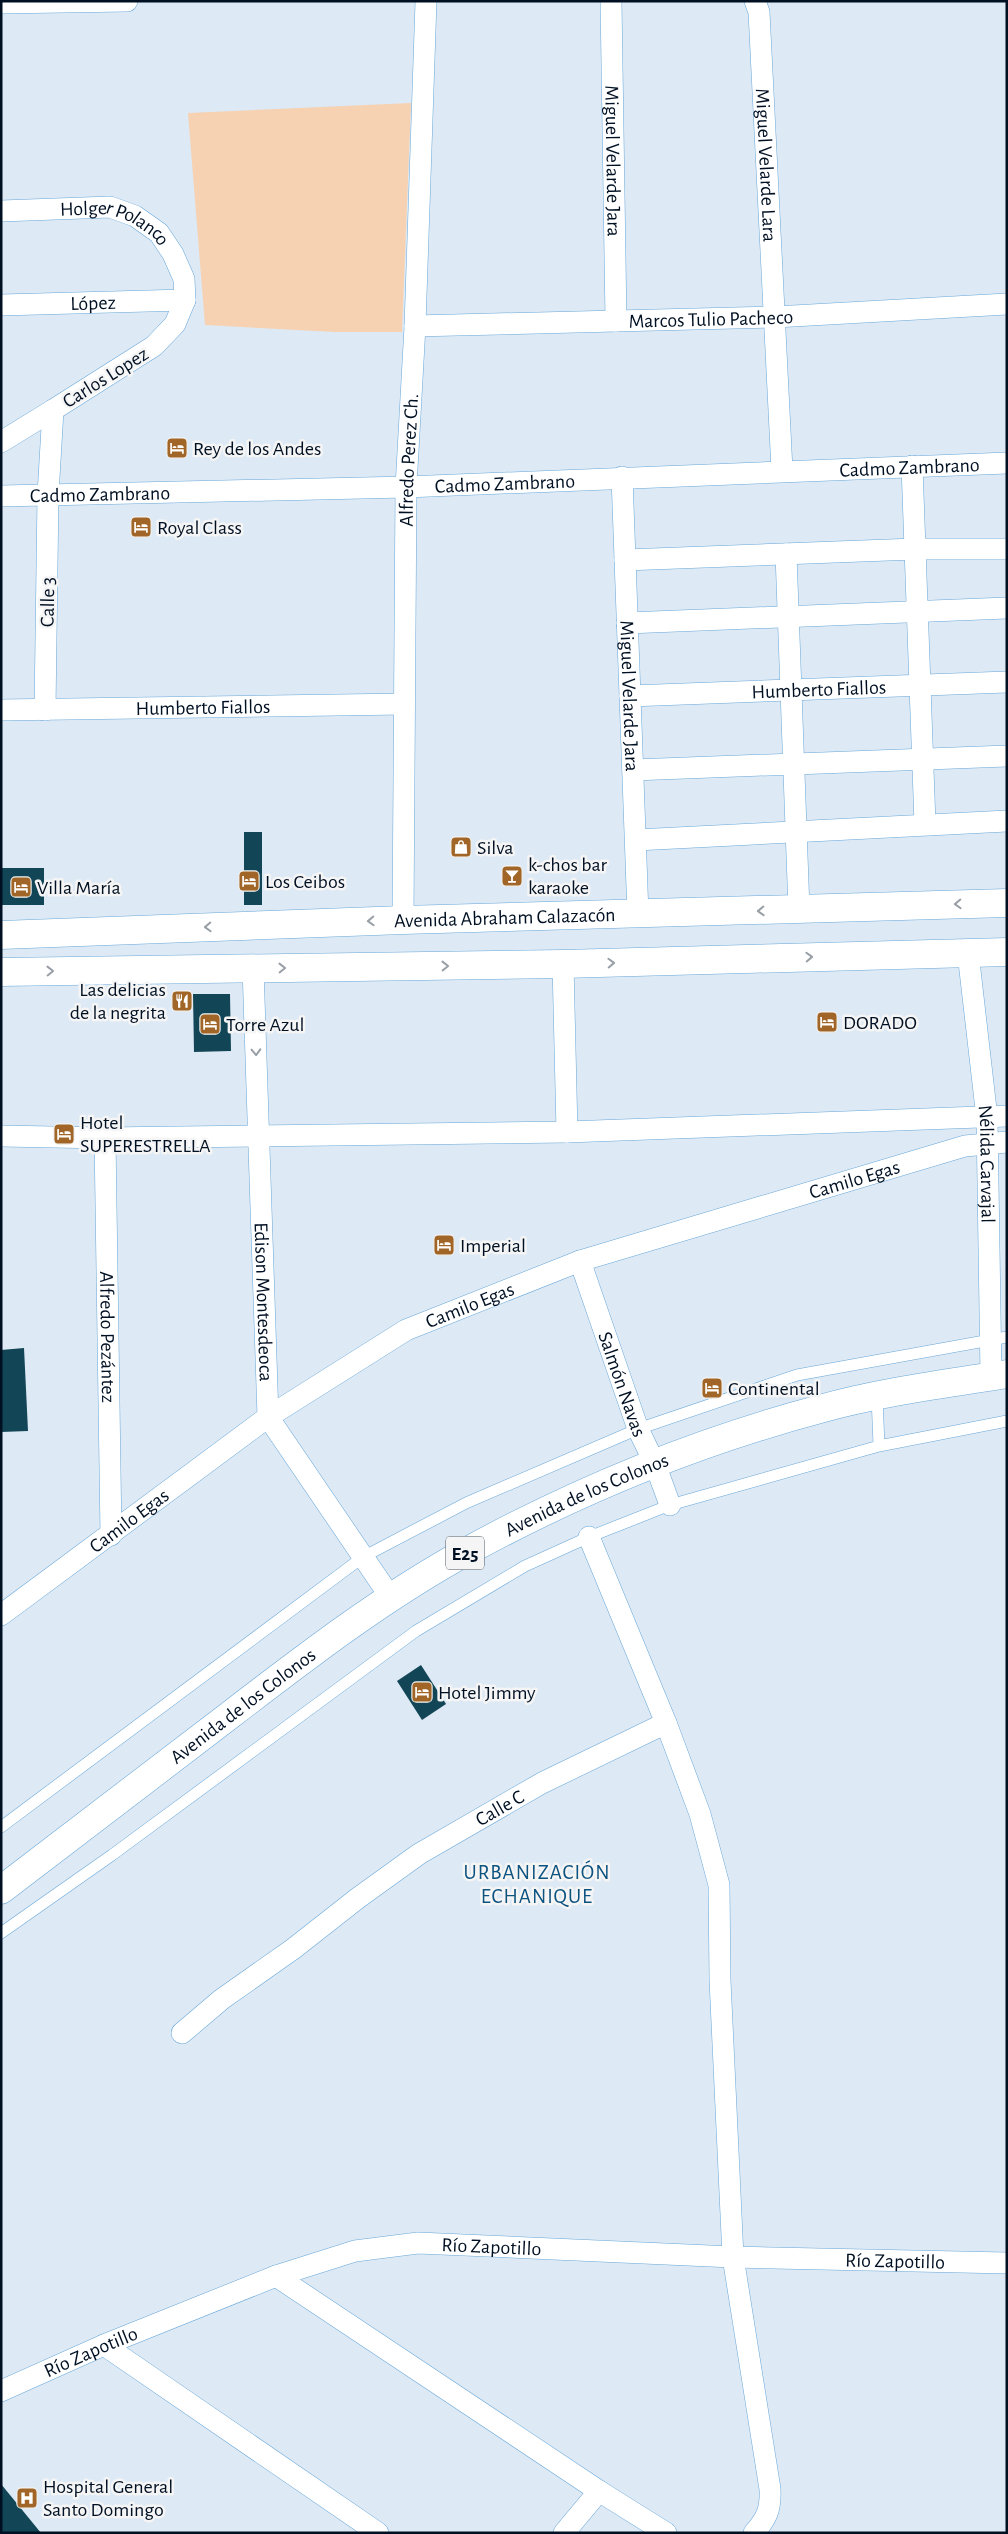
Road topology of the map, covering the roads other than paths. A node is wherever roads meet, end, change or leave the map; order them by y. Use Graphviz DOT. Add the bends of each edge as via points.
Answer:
graph roads {
  1 [pos="127,1"];
  2 [pos="426,1"];
  3 [pos="611,1"];
  4 [pos="1,3"];
  5 [pos="757,7"];
  6 [pos="1,211"];
  7 [pos="185,300"];
  8 [pos="1007,304"];
  9 [pos="1,305"];
  10 [pos="774,318"];
  11 [pos="616,321"];
  12 [pos="175,324"];
  13 [pos="415,326"];
  14 [pos="53,410"];
  15 [pos="1,442"];
  16 [pos="1007,463"];
  17 [pos="912,466"];
  18 [pos="782,470"];
  19 [pos="622,477"];
  20 [pos="406,487"];
  21 [pos="48,495"];
  22 [pos="1,496"];
  23 [pos="915,549"];
  24 [pos="1007,549"];
  25 [pos="786,554"];
  26 [pos="625,560"];
  27 [pos="1007,608"];
  28 [pos="917,612"];
  29 [pos="788,616"];
  30 [pos="627,623"];
  31 [pos="1007,682"];
  32 [pos="920,685"];
  33 [pos="791,690"];
  34 [pos="630,696"];
  35 [pos="404,704"];
  36 [pos="1,710"];
  37 [pos="45,710"];
  38 [pos="1007,756"];
  39 [pos="923,759"];
  40 [pos="794,764"];
  41 [pos="633,770"];
  42 [pos="1007,821"];
  43 [pos="925,824"];
  44 [pos="796,832"];
  45 [pos="636,840"];
  46 [pos="1007,903"];
  47 [pos="799,910"];
  48 [pos="638,915"];
  49 [pos="403,920"];
  50 [pos="1,935"];
  51 [pos="1007,952"];
  52 [pos="968,953"];
  53 [pos="563,964"];
  54 [pos="253,968"];
  55 [pos="1,972"];
  56 [pos="997,1117"];
  57 [pos="567,1132"];
  58 [pos="1,1136"];
  59 [pos="259,1136"];
  60 [pos="105,1138"];
  61 [pos="997,1143"];
  62 [pos="580,1262"];
  63 [pos="998,1338"];
  64 [pos="999,1375"];
  65 [pos="877,1396"];
  66 [pos="268,1417"];
  67 [pos="1007,1422"];
  68 [pos="638,1429"];
  69 [pos="879,1446"];
  70 [pos="655,1464"];
  71 [pos="670,1505"];
  72 [pos="110,1535"];
  73 [pos="589,1536"];
  74 [pos="363,1557"];
  75 [pos="391,1598"];
  76 [pos="1,1615"];
  77 [pos="666,1723"];
  78 [pos="1,1827"];
  79 [pos="1,1890"];
  80 [pos="1,1933"];
  81 [pos="182,2033"];
  82 [pos="733,2257"];
  83 [pos="1007,2262"];
  84 [pos="276,2276"];
  85 [pos="104,2345"];
  86 [pos="1,2390"];
  87 [pos="599,2491"];
  88 [pos="378,2533"];
  89 [pos="564,2533"];
  90 [pos="666,2533"];
  91 [pos="754,2533"];
  1 -- 4 [label="street"];
  2 -- 13 [label="street, Alfredo Perez Ch."];
  3 -- 11 [label="street, Miguel Velarde Jara"];
  5 -- 10 [label="street, Miguel Velarde Lara"];
  6 -- 7 [label="street, Holger Polanco" via="110,207 135,216 159,233 173,254 184,279"];
  7 -- 9 [label="street, López"];
  7 -- 12 [label="street, Holger Polanco"];
  8 -- 10 [label="street, Marcos Tulio Pacheco"];
  10 -- 11 [label="street, Marcos Tulio Pacheco"];
  10 -- 18 [label="street, Miguel Velarde Lara"];
  11 -- 13 [label="street, Marcos Tulio Pacheco"];
  12 -- 14 [label="street, Carlos Lopez" via="154,346"];
  13 -- 20 [label="street, Alfredo Perez Ch."];
  14 -- 15 [label="street"];
  14 -- 21 [label="street, Carlos Lopez"];
  16 -- 17 [label="street, Cadmo Zambrano"];
  17 -- 18 [label="street, Cadmo Zambrano"];
  17 -- 23 [label="street"];
  18 -- 19 [label="street, Cadmo Zambrano"];
  19 -- 20 [label="street, Cadmo Zambrano"];
  19 -- 26 [label="street, Miguel Velarde Jara"];
  20 -- 21 [label="street, Cadmo Zambrano"];
  20 -- 35 [label="street, Alfredo Perez Ch."];
  21 -- 22 [label="street, Cadmo Zambrano"];
  21 -- 37 [label="street, Calle 3"];
  23 -- 24 [label="street"];
  23 -- 25 [label="street"];
  23 -- 28 [label="street"];
  25 -- 26 [label="street"];
  25 -- 29 [label="street"];
  26 -- 30 [label="street, Miguel Velarde Jara"];
  27 -- 28 [label="street"];
  28 -- 29 [label="street"];
  28 -- 32 [label="street"];
  29 -- 30 [label="street"];
  29 -- 33 [label="street"];
  30 -- 34 [label="street, Miguel Velarde Jara"];
  31 -- 32 [label="street, Humberto Fiallos"];
  32 -- 33 [label="street, Humberto Fiallos"];
  32 -- 39 [label="street"];
  33 -- 34 [label="street, Humberto Fiallos"];
  33 -- 40 [label="street"];
  34 -- 41 [label="street, Miguel Velarde Jara"];
  35 -- 37 [label="street, Humberto Fiallos"];
  35 -- 49 [label="street, Alfredo Perez Ch."];
  36 -- 37 [label="street, Humberto Fiallos"];
  38 -- 39 [label="street"];
  39 -- 40 [label="street"];
  39 -- 43 [label="street"];
  40 -- 41 [label="street"];
  40 -- 44 [label="street"];
  41 -- 45 [label="street, Miguel Velarde Jara"];
  42 -- 43 [label="street"];
  43 -- 44 [label="street"];
  44 -- 45 [label="street"];
  44 -- 47 [label="street"];
  45 -- 48 [label="street, Miguel Velarde Jara"];
  46 -- 47 [label="main road, Avenida Abraham Calazacón, one-way"];
  47 -- 48 [label="main road, Avenida Abraham Calazacón, one-way"];
  48 -- 49 [label="main road, Avenida Abraham Calazacón"];
  49 -- 50 [label="main road, Avenida Abraham Calazacón, one-way"];
  51 -- 52 [label="main road"];
  53 -- 52 [label="main road, one-way"];
  52 -- 56 [label="street, Nélida Carvajal"];
  54 -- 53 [label="main road, one-way"];
  53 -- 57 [label="street"];
  55 -- 54 [label="main road, one-way"];
  54 -- 59 [label="street, Edison Montesdeoca, one-way"];
  56 -- 57 [label="street"];
  56 -- 61 [label="street, Nélida Carvajal"];
  57 -- 59 [label="street"];
  58 -- 60 [label="street"];
  59 -- 60 [label="street"];
  59 -- 66 [label="street, Edison Montesdeoca"];
  60 -- 72 [label="street, Alfredo Pezántez"];
  61 -- 62 [label="street, Camilo Egas" via="956,1149"];
  61 -- 63 [label="street, Nélida Carvajal"];
  62 -- 66 [label="street, Camilo Egas" via="406,1330"];
  62 -- 68 [label="street, Salmón Navas"];
  63 -- 64 [label="street, Nélida Carvajal"];
  63 -- 68 [label="lane" via="797,1375"];
  64 -- 65 [label="main road, Avenida de los Colonos / E25"];
  65 -- 69 [label="lane"];
  65 -- 70 [label="main road, Avenida de los Colonos / E25" via="820,1408"];
  66 -- 72 [label="street, Camilo Egas"];
  66 -- 74 [label="street"];
  67 -- 69 [label="lane"];
  68 -- 70 [label="street, Salmón Navas"];
  68 -- 74 [label="lane" via="466,1503"];
  69 -- 71 [label="lane"];
  70 -- 71 [label="street, Salmón Navas"];
  70 -- 75 [label="main road, Avenida de los Colonos / E25" via="561,1504 471,1549"];
  71 -- 73 [label="lane"];
  72 -- 76 [label="street, Camilo Egas"];
  73 -- 77 [label="street"];
  73 -- 80 [label="lane" via="525,1566 416,1631"];
  74 -- 75 [label="street"];
  74 -- 78 [label="lane"];
  75 -- 79 [label="main road, Avenida de los Colonos / E25" via="288,1670"];
  77 -- 81 [label="street, Calle C" via="542,1783 419,1854 222,1999"];
  77 -- 82 [label="street" via="700,1814 719,1885 720,1980"];
  82 -- 83 [label="street, Río Zapotillo"];
  82 -- 84 [label="street, Río Zapotillo" via="418,2243 355,2250"];
  82 -- 91 [label="street" via="770,2489 771,2506 767,2519"];
  84 -- 85 [label="street, Río Zapotillo"];
  84 -- 87 [label="street"];
  85 -- 86 [label="street, Río Zapotillo"];
  85 -- 88 [label="street"];
  87 -- 89 [label="street"];
  87 -- 90 [label="street"];
}
